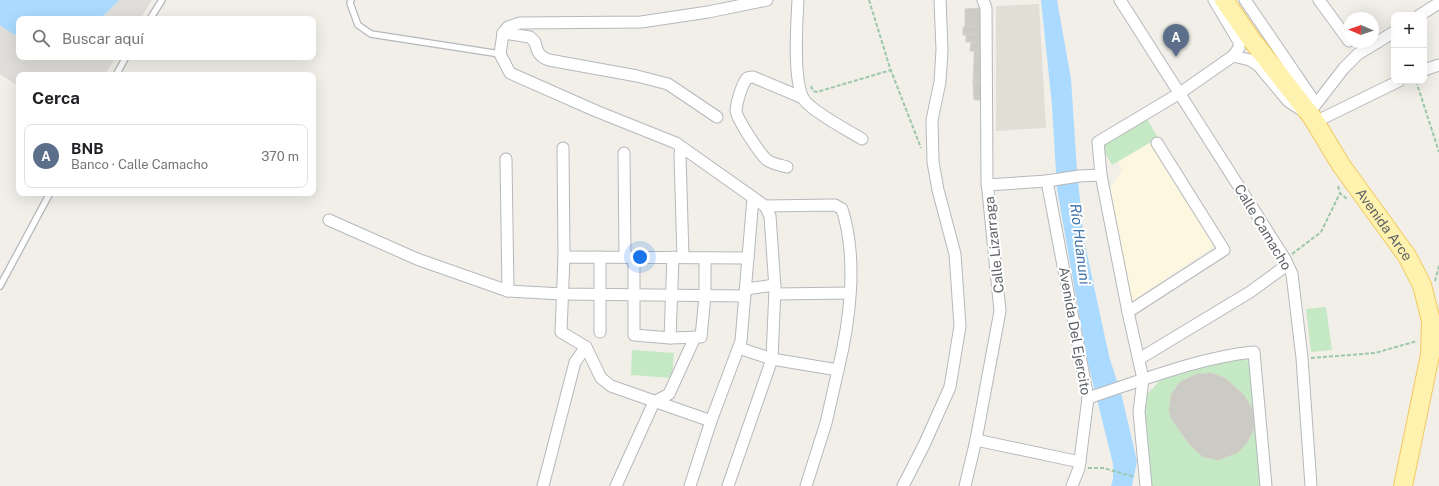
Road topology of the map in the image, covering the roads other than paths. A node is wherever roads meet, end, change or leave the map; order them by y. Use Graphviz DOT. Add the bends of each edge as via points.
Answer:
graph roads {
  1 [pos="162,0"];
  2 [pos="351,0"];
  3 [pos="766,0"];
  4 [pos="798,0"];
  5 [pos="940,0"];
  6 [pos="983,0"];
  7 [pos="1120,0"];
  8 [pos="1214,0"];
  9 [pos="1224,0"];
  10 [pos="1244,0"];
  11 [pos="1319,0"];
  12 [pos="1439,3"];
  13 [pos="1425,12"];
  14 [pos="152,16"];
  15 [pos="503,33"];
  16 [pos="1343,33"];
  17 [pos="1391,34"];
  18 [pos="1354,48"];
  19 [pos="500,54"];
  20 [pos="1358,54"];
  21 [pos="1233,56"];
  22 [pos="124,60"];
  23 [pos="1439,65"];
  24 [pos="1427,69"];
  25 [pos="118,72"];
  26 [pos="1391,84"];
  27 [pos="1180,94"];
  28 [pos="803,98"];
  29 [pos="1313,114"];
  30 [pos="717,117"];
  31 [pos="862,139"];
  32 [pos="1156,143"];
  33 [pos="681,147"];
  34 [pos="563,148"];
  35 [pos="624,153"];
  36 [pos="506,159"];
  37 [pos="787,167"];
  38 [pos="1101,175"];
  39 [pos="1050,181"];
  40 [pos="987,185"];
  41 [pos="48,196"];
  42 [pos="753,198"];
  43 [pos="765,206"];
  44 [pos="330,220"];
  45 [pos="564,257"];
  46 [pos="600,257"];
  47 [pos="630,257"];
  48 [pos="678,258"];
  49 [pos="704,258"];
  50 [pos="748,258"];
  51 [pos="1286,262"];
  52 [pos="0,286"];
  53 [pos="774,290"];
  54 [pos="508,291"];
  55 [pos="745,293"];
  56 [pos="850,293"];
  57 [pos="562,294"];
  58 [pos="600,294"];
  59 [pos="634,295"];
  60 [pos="671,295"];
  61 [pos="705,296"];
  62 [pos="1128,312"];
  63 [pos="600,332"];
  64 [pos="695,337"];
  65 [pos="670,338"];
  66 [pos="586,347"];
  67 [pos="739,348"];
  68 [pos="772,359"];
  69 [pos="1139,359"];
  70 [pos="838,370"];
  71 [pos="1143,379"];
  72 [pos="1092,397"];
  73 [pos="654,402"];
  74 [pos="711,421"];
  75 [pos="976,440"];
  76 [pos="1079,465"];
  77 [pos="543,486"];
  78 [pos="616,486"];
  79 [pos="690,486"];
  80 [pos="728,486"];
  81 [pos="806,486"];
  82 [pos="903,486"];
  83 [pos="965,486"];
  84 [pos="1072,486"];
  85 [pos="1146,486"];
  86 [pos="1266,486"];
  87 [pos="1311,486"];
  88 [pos="1403,486"];
  1 -- 14 [label="lane"];
  2 -- 19 [label="lane" via="358,25 371,34"];
  3 -- 15 [label="street" via="641,22 520,23 508,27"];
  4 -- 28 [label="street" via="797,68"];
  5 -- 82 [label="street" via="942,50 940,82 932,120 933,162 955,254 960,326 950,387"];
  6 -- 40 [label="street, Calle Lizarraga" via="986,8"];
  7 -- 27 [label="street, Calle Camacho"];
  8 -- 21 [label="street" via="1239,42 1239,48"];
  9 -- 29 [label="main road, Avenida Arce" via="1251,39"];
  10 -- 29 [label="street"];
  11 -- 16 [label="street"];
  12 -- 13 [label="street"];
  15 -- 19 [label="street"];
  15 -- 30 [label="street" via="530,37 542,58 668,84"];
  17 -- 20 [label="street"];
  18 -- 20 [label="street"];
  19 -- 33 [label="street" via="510,73"];
  20 -- 29 [label="street" via="1344,68"];
  21 -- 27 [label="street"];
  21 -- 29 [label="street" via="1258,65 1288,101"];
  22 -- 25 [label="lane"];
  23 -- 24 [label="street"];
  26 -- 29 [label="street"];
  27 -- 38 [label="street" via="1098,142"];
  27 -- 51 [label="street, Calle Camacho"];
  28 -- 31 [label="street" via="811,107"];
  28 -- 37 [label="street" via="753,77 747,78 736,111 740,122 766,159"];
  29 -- 88 [label="main road, Avenida Arce" via="1341,165 1407,256 1422,285 1430,320 1430,355"];
  32 -- 62 [label="street" via="1224,250"];
  33 -- 42 [label="street"];
  33 -- 48 [label="street"];
  34 -- 45 [label="street"];
  35 -- 47 [label="street"];
  36 -- 54 [label="street"];
  38 -- 39 [label="street"];
  38 -- 62 [label="street"];
  39 -- 40 [label="street"];
  39 -- 72 [label="street, Avenida Del Ejercito"];
  40 -- 75 [label="street, Calle Lizarraga" via="1000,311"];
  41 -- 52 [label="lane"];
  42 -- 43 [label="street"];
  42 -- 50 [label="street"];
  43 -- 53 [label="street" via="770,216"];
  43 -- 56 [label="street" via="834,205 842,209 847,224"];
  44 -- 54 [label="street" via="417,258"];
  45 -- 46 [label="street"];
  45 -- 57 [label="street"];
  46 -- 47 [label="street"];
  46 -- 58 [label="street"];
  47 -- 48 [label="street"];
  47 -- 59 [label="street"];
  48 -- 49 [label="street"];
  48 -- 60 [label="street"];
  49 -- 50 [label="street"];
  49 -- 61 [label="street"];
  50 -- 55 [label="street"];
  51 -- 69 [label="street" via="1250,292"];
  51 -- 87 [label="street, Calle Camacho" via="1292,274 1302,358"];
  53 -- 55 [label="street"];
  53 -- 56 [label="street"];
  53 -- 68 [label="street"];
  54 -- 57 [label="street"];
  55 -- 61 [label="street"];
  55 -- 67 [label="street"];
  56 -- 70 [label="street" via="848,330"];
  57 -- 58 [label="street"];
  57 -- 66 [label="street" via="561,332"];
  58 -- 59 [label="street"];
  58 -- 63 [label="street"];
  59 -- 60 [label="street"];
  59 -- 65 [label="street" via="634,335"];
  60 -- 61 [label="street"];
  60 -- 65 [label="street"];
  61 -- 64 [label="street" via="701,337"];
  62 -- 69 [label="street"];
  64 -- 65 [label="street"];
  64 -- 73 [label="street" via="669,394"];
  66 -- 73 [label="street" via="601,378 611,386"];
  66 -- 77 [label="street" via="575,362"];
  67 -- 68 [label="street"];
  67 -- 74 [label="street"];
  68 -- 70 [label="street"];
  68 -- 80 [label="street"];
  69 -- 71 [label="street"];
  70 -- 81 [label="street" via="826,423"];
  71 -- 72 [label="street"];
  71 -- 85 [label="street" via="1139,412"];
  71 -- 86 [label="street" via="1239,353 1254,352"];
  72 -- 76 [label="street, Avenida Del Ejercito"];
  73 -- 74 [label="street"];
  73 -- 78 [label="street"];
  74 -- 79 [label="street"];
  75 -- 76 [label="street"];
  75 -- 83 [label="street, Calle Lizarraga"];
  76 -- 84 [label="street, Avenida Del Ejercito"];
}
